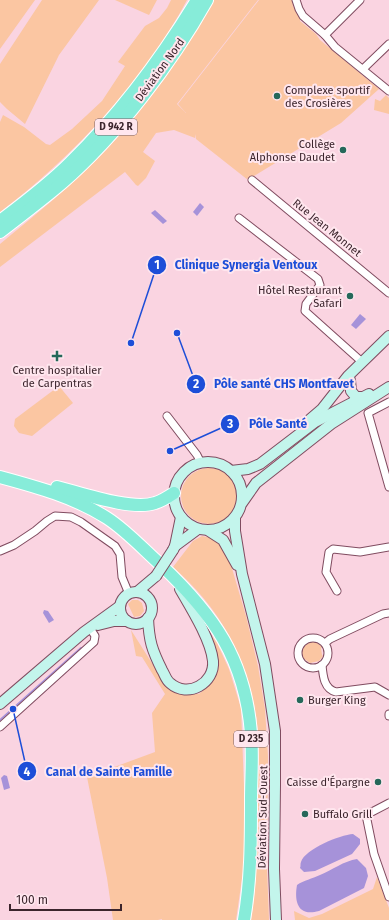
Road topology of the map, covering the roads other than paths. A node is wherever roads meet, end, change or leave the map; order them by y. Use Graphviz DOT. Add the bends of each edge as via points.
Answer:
graph roads {
  1 [pos="197,0"];
  2 [pos="207,0"];
  3 [pos="296,0"];
  4 [pos="360,0"];
  5 [pos="325,35"];
  6 [pos="389,44"];
  7 [pos="363,69"];
  8 [pos="389,91"];
  9 [pos="252,180"];
  10 [pos="239,218"];
  11 [pos="0,221"];
  12 [pos="0,232"];
  13 [pos="389,293"];
  14 [pos="389,336"];
  15 [pos="362,362"];
  16 [pos="350,380"];
  17 [pos="389,386"];
  18 [pos="361,397"];
  19 [pos="389,402"];
  20 [pos="328,415"];
  21 [pos="167,416"];
  22 [pos="298,450"];
  23 [pos="270,456"];
  24 [pos="201,463"];
  25 [pos="231,470"];
  26 [pos="0,477"];
  27 [pos="23,483"];
  28 [pos="389,487"];
  29 [pos="174,493"];
  30 [pos="242,503"];
  31 [pos="181,517"];
  32 [pos="235,518"];
  33 [pos="198,529"];
  34 [pos="209,531"];
  35 [pos="389,547"];
  36 [pos="174,548"];
  37 [pos="0,551"];
  38 [pos="242,574"];
  39 [pos="155,577"];
  40 [pos="176,580"];
  41 [pos="337,590"];
  42 [pos="133,593"];
  43 [pos="150,601"];
  44 [pos="120,606"];
  45 [pos="389,613"];
  46 [pos="148,618"];
  47 [pos="131,622"];
  48 [pos="92,627"];
  49 [pos="324,643"];
  50 [pos="151,648"];
  51 [pos="322,665"];
  52 [pos="389,695"];
  53 [pos="0,704"];
  54 [pos="0,727"];
  55 [pos="389,803"];
  56 [pos="389,897"];
  57 [pos="244,920"];
  58 [pos="276,920"];
  1 -- 11 [label="main road, Déviation Nord" via="158,61 107,125 70,163"];
  2 -- 12 [label="main road, Déviation Nord / D 942 R" via="159,74 94,152 62,182"];
  3 -- 5 [label="street" via="303,16"];
  4 -- 5 [label="street"];
  5 -- 7 [label="street"];
  6 -- 7 [label="street"];
  7 -- 8 [label="street"];
  9 -- 13 [label="street, Rue Jean Monnet"];
  10 -- 15 [label="street" via="318,279 320,285 306,304 305,311"];
  14 -- 15 [label="main road"];
  15 -- 16 [label="main road"];
  15 -- 23 [label="main road" via="322,409"];
  16 -- 18 [label="main road" via="351,391 356,397"];
  16 -- 20 [label="main road"];
  17 -- 18 [label="main road"];
  17 -- 22 [label="main road" via="331,424"];
  18 -- 20 [label="main road"];
  19 -- 28 [label="street" via="368,413"];
  20 -- 22 [label="main road"];
  20 -- 23 [label="main road"];
  21 -- 24 [label="street"];
  22 -- 30 [label="main road" via="256,484"];
  23 -- 25 [label="main road" via="254,467"];
  24 -- 25 [label="main road" via="217,463"];
  24 -- 29 [label="main road" via="187,469 177,481"];
  25 -- 30 [label="main road" via="241,485"];
  26 -- 27 [label="main road, D 235"];
  27 -- 29 [label="main road" via="42,483 135,504 153,504"];
  27 -- 40 [label="main road, D 235" via="64,496 107,518 129,535"];
  29 -- 31 [label="main road"];
  30 -- 32 [label="main road"];
  31 -- 33 [label="main road"];
  31 -- 36 [label="main road"];
  32 -- 34 [label="main road" via="228,525"];
  32 -- 38 [label="main road"];
  33 -- 34 [label="main road"];
  33 -- 36 [label="main road"];
  34 -- 38 [label="main road" via="223,540"];
  35 -- 41 [label="street" via="360,552 333,549 329,552 326,572"];
  36 -- 39 [label="main road, bridge"];
  37 -- 42 [label="street" via="14,545 55,516 71,517 115,546 120,554 122,577"];
  38 -- 58 [label="main road, Déviation Sud-Ouest" via="265,664 274,731"];
  39 -- 42 [label="main road"];
  39 -- 43 [label="main road"];
  40 -- 50 [label="main road" via="209,646 213,661 211,673 200,686 191,690 178,688 165,677"];
  40 -- 57 [label="main road, D 235" via="210,617 226,642 240,677 248,709 252,750 251,853 250,883"];
  42 -- 43 [label="main road" via="145,595"];
  42 -- 44 [label="main road" via="123,599"];
  43 -- 46 [label="main road" via="151,611"];
  44 -- 47 [label="main road" via="121,613"];
  44 -- 48 [label="main road"];
  45 -- 49 [label="street"];
  46 -- 47 [label="main road" via="140,623"];
  46 -- 50 [label="main road"];
  47 -- 48 [label="main road" via="114,621"];
  47 -- 50 [label="main road"];
  48 -- 53 [label="main road"];
  48 -- 54 [label="street" via="94,642"];
  49 -- 51 [label="street" via="328,655"];
  49 -- 51 [label="street" via="318,639 308,639 299,650 300,660 304,664 313,668"];
  51 -- 52 [label="street" via="326,685 331,691 376,687"];
  55 -- 56 [label="street" via="366,815 374,854"];
}
